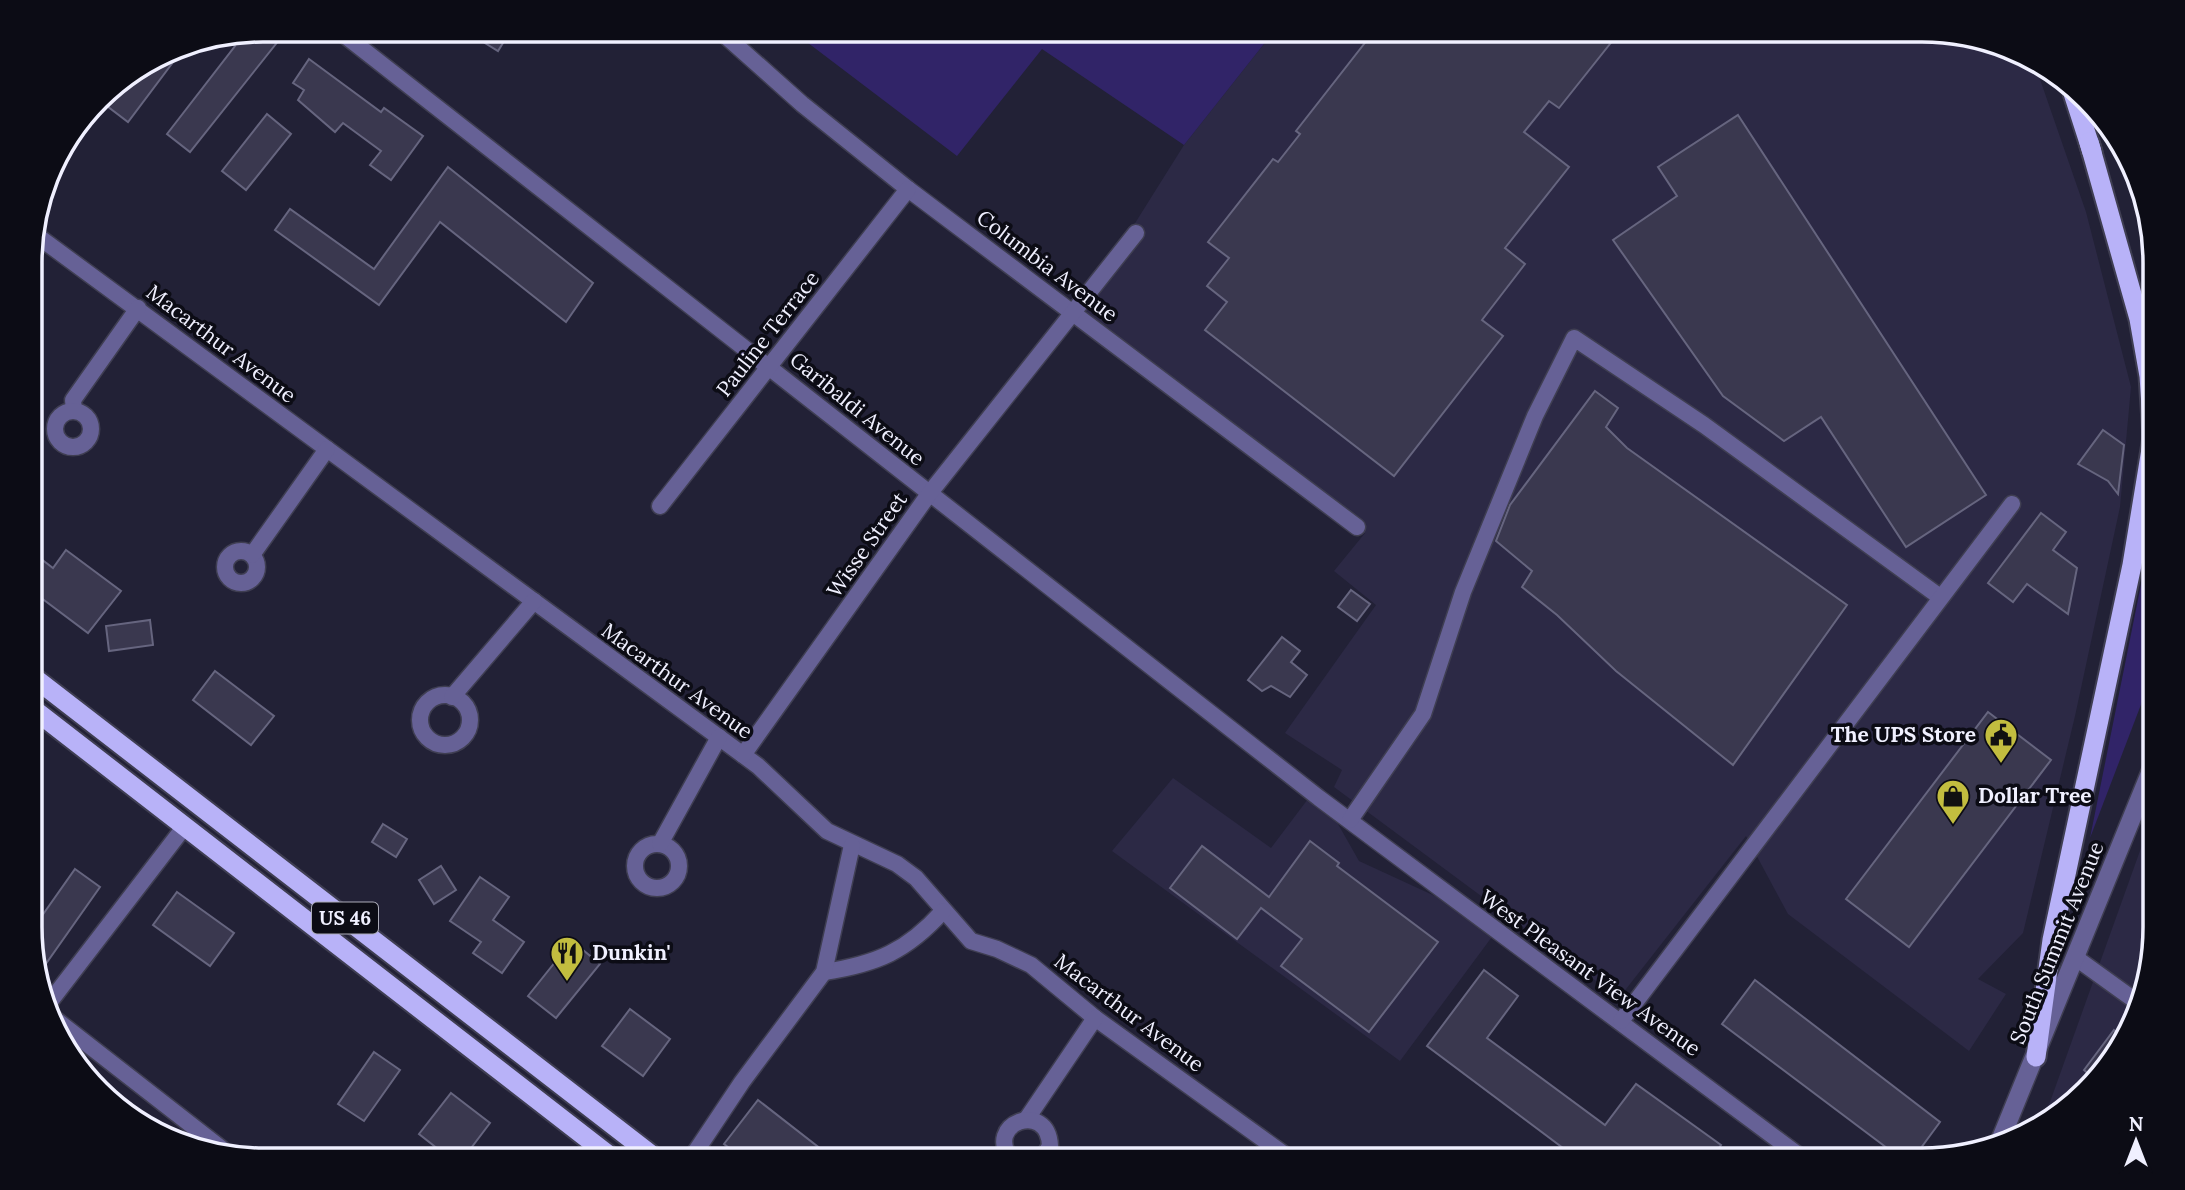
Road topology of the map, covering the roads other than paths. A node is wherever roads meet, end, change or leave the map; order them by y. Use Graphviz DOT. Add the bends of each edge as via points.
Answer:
graph roads {
  1 [pos="353,42"];
  2 [pos="732,42"];
  3 [pos="2077,106"];
  4 [pos="2089,142"];
  5 [pos="908,189"];
  6 [pos="1136,233"];
  7 [pos="43,240"];
  8 [pos="2143,297"];
  9 [pos="138,308"];
  10 [pos="1073,311"];
  11 [pos="2143,338"];
  12 [pos="769,366"];
  13 [pos="74,410"];
  14 [pos="327,449"];
  15 [pos="929,494"];
  16 [pos="2143,498"];
  17 [pos="2012,504"];
  18 [pos="660,506"];
  19 [pos="1357,527"];
  20 [pos="252,555"];
  21 [pos="1940,597"];
  22 [pos="534,601"];
  23 [pos="42,684"];
  24 [pos="452,697"];
  25 [pos="42,716"];
  26 [pos="719,737"];
  27 [pos="743,755"];
  28 [pos="2143,791"];
  29 [pos="1350,820"];
  30 [pos="186,826"];
  31 [pos="660,844"];
  32 [pos="852,845"];
  33 [pos="943,911"];
  34 [pos="2076,958"];
  35 [pos="824,972"];
  36 [pos="54,997"];
  37 [pos="2131,998"];
  38 [pos="1095,1018"];
  39 [pos="1620,1021"];
  40 [pos="67,1028"];
  41 [pos="2036,1057"];
  42 [pos="1026,1120"];
  43 [pos="2004,1131"];
  44 [pos="212,1141"];
  45 [pos="600,1148"];
  46 [pos="642,1148"];
  47 [pos="699,1148"];
  48 [pos="1006,1148"];
  49 [pos="1048,1148"];
  50 [pos="1275,1148"];
  51 [pos="1789,1148"];
  1 -- 12 [label="street, Garibaldi Avenue"];
  2 -- 5 [label="street, Columbia Avenue"];
  3 -- 4 [label="highway"];
  4 -- 8 [label="highway"];
  4 -- 11 [label="highway"];
  5 -- 10 [label="street, Columbia Avenue"];
  5 -- 12 [label="street, Pauline Terrace"];
  6 -- 10 [label="street, Wisse Street"];
  7 -- 9 [label="street, Macarthur Avenue"];
  9 -- 13 [label="street" via="73,400"];
  9 -- 14 [label="street, Macarthur Avenue"];
  10 -- 15 [label="street, Wisse Street"];
  10 -- 19 [label="street, Columbia Avenue"];
  12 -- 15 [label="street, Garibaldi Avenue"];
  12 -- 18 [label="street, Pauline Terrace"];
  14 -- 20 [label="street"];
  14 -- 22 [label="street, Macarthur Avenue"];
  15 -- 27 [label="street, Wisse Street"];
  15 -- 29 [label="street, Garibaldi Avenue"];
  16 -- 41 [label="highway" via="2052,940"];
  17 -- 21 [label="street"];
  21 -- 29 [label="street" via="1704,425 1574,338 1535,416 1463,592 1423,714"];
  21 -- 39 [label="street"];
  22 -- 24 [label="street"];
  22 -- 26 [label="street, Macarthur Avenue"];
  23 -- 46 [label="highway, US 46"];
  25 -- 30 [label="highway, US 46"];
  26 -- 27 [label="street, Macarthur Avenue"];
  26 -- 31 [label="street"];
  27 -- 32 [label="street, Macarthur Avenue" via="827,831"];
  28 -- 34 [label="street, South Summit Avenue"];
  29 -- 39 [label="street, West Pleasant View Avenue"];
  30 -- 36 [label="street"];
  30 -- 45 [label="highway, US 46"];
  32 -- 33 [label="street, Macarthur Avenue" via="906,871"];
  32 -- 35 [label="street"];
  33 -- 35 [label="street" via="907,946 864,966"];
  33 -- 38 [label="street, Macarthur Avenue" via="971,941 1031,965"];
  34 -- 37 [label="street"];
  34 -- 41 [label="street, South Summit Avenue"];
  35 -- 47 [label="street"];
  38 -- 42 [label="street"];
  38 -- 50 [label="street, Macarthur Avenue"];
  39 -- 51 [label="street, West Pleasant View Avenue"];
  40 -- 44 [label="street"];
  41 -- 43 [label="street, South Summit Avenue"];
  42 -- 48 [label="street" via="1011,1126 1005,1135"];
  42 -- 49 [label="street" via="1042,1125 1049,1138"];
}
